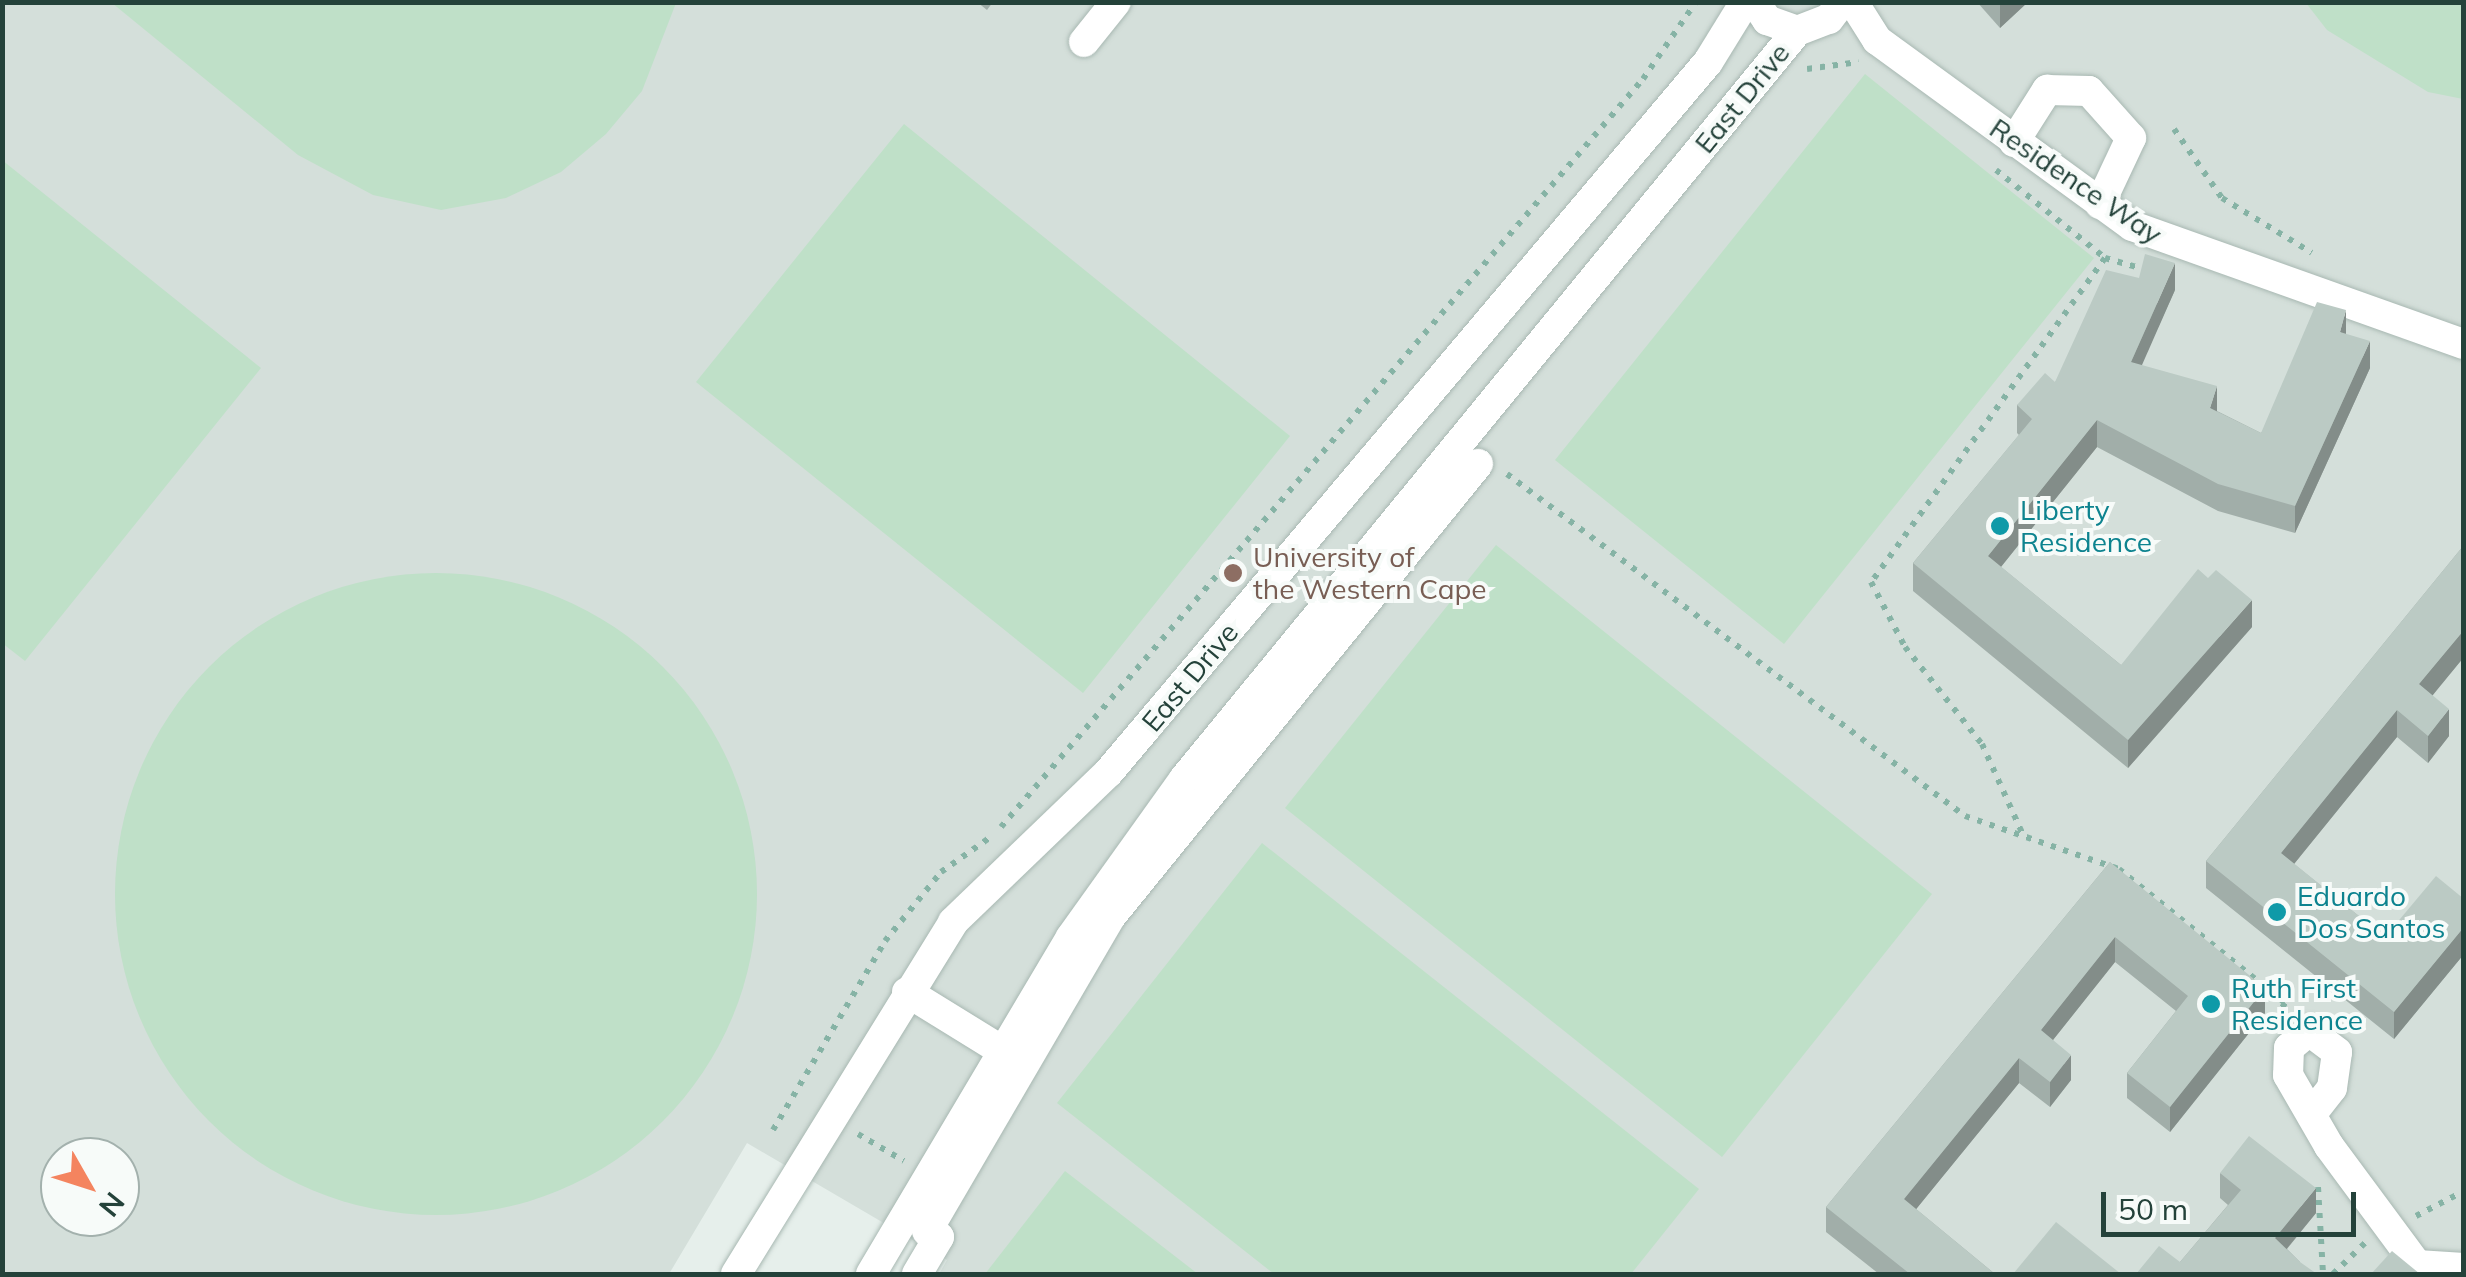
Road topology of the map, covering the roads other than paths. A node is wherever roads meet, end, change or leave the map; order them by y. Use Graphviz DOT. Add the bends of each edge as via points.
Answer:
graph roads {
  1 [pos="1116,2"];
  2 [pos="1746,2"];
  3 [pos="1755,2"];
  4 [pos="1842,2"];
  5 [pos="1853,2"];
  6 [pos="1806,29"];
  7 [pos="1084,42"];
  8 [pos="1867,52"];
  9 [pos="2014,142"];
  10 [pos="2100,204"];
  11 [pos="2464,344"];
  12 [pos="1478,464"];
  13 [pos="907,992"];
  14 [pos="1002,1050"];
  15 [pos="2314,1111"];
  16 [pos="2464,1268"];
  17 [pos="736,1274"];
  18 [pos="870,1274"];
  19 [pos="916,1274"];
  1 -- 7 [label="street"];
  2 -- 13 [label="street, East Drive" via="1708,62 1108,774 953,922"];
  3 -- 6 [label="street" via="1768,20"];
  4 -- 6 [label="street, East Drive"];
  5 -- 8 [label="street, Residence Way"];
  6 -- 8 [label="street, Residence Way"];
  6 -- 14 [label="street, East Drive" via="1184,779"];
  8 -- 9 [label="street, Residence Way"];
  9 -- 10 [label="street, Residence Way"];
  9 -- 10 [label="street" via="2047,90 2089,91 2131,138"];
  10 -- 11 [label="street, Residence Way" via="2180,250"];
  12 -- 19 [label="street" via="1112,916 927,1230 939,1237"];
  13 -- 14 [label="street"];
  13 -- 17 [label="street, East Drive"];
  14 -- 18 [label="street, East Drive"];
  15 -- 16 [label="street" via="2408,1256 2427,1269"];
}
